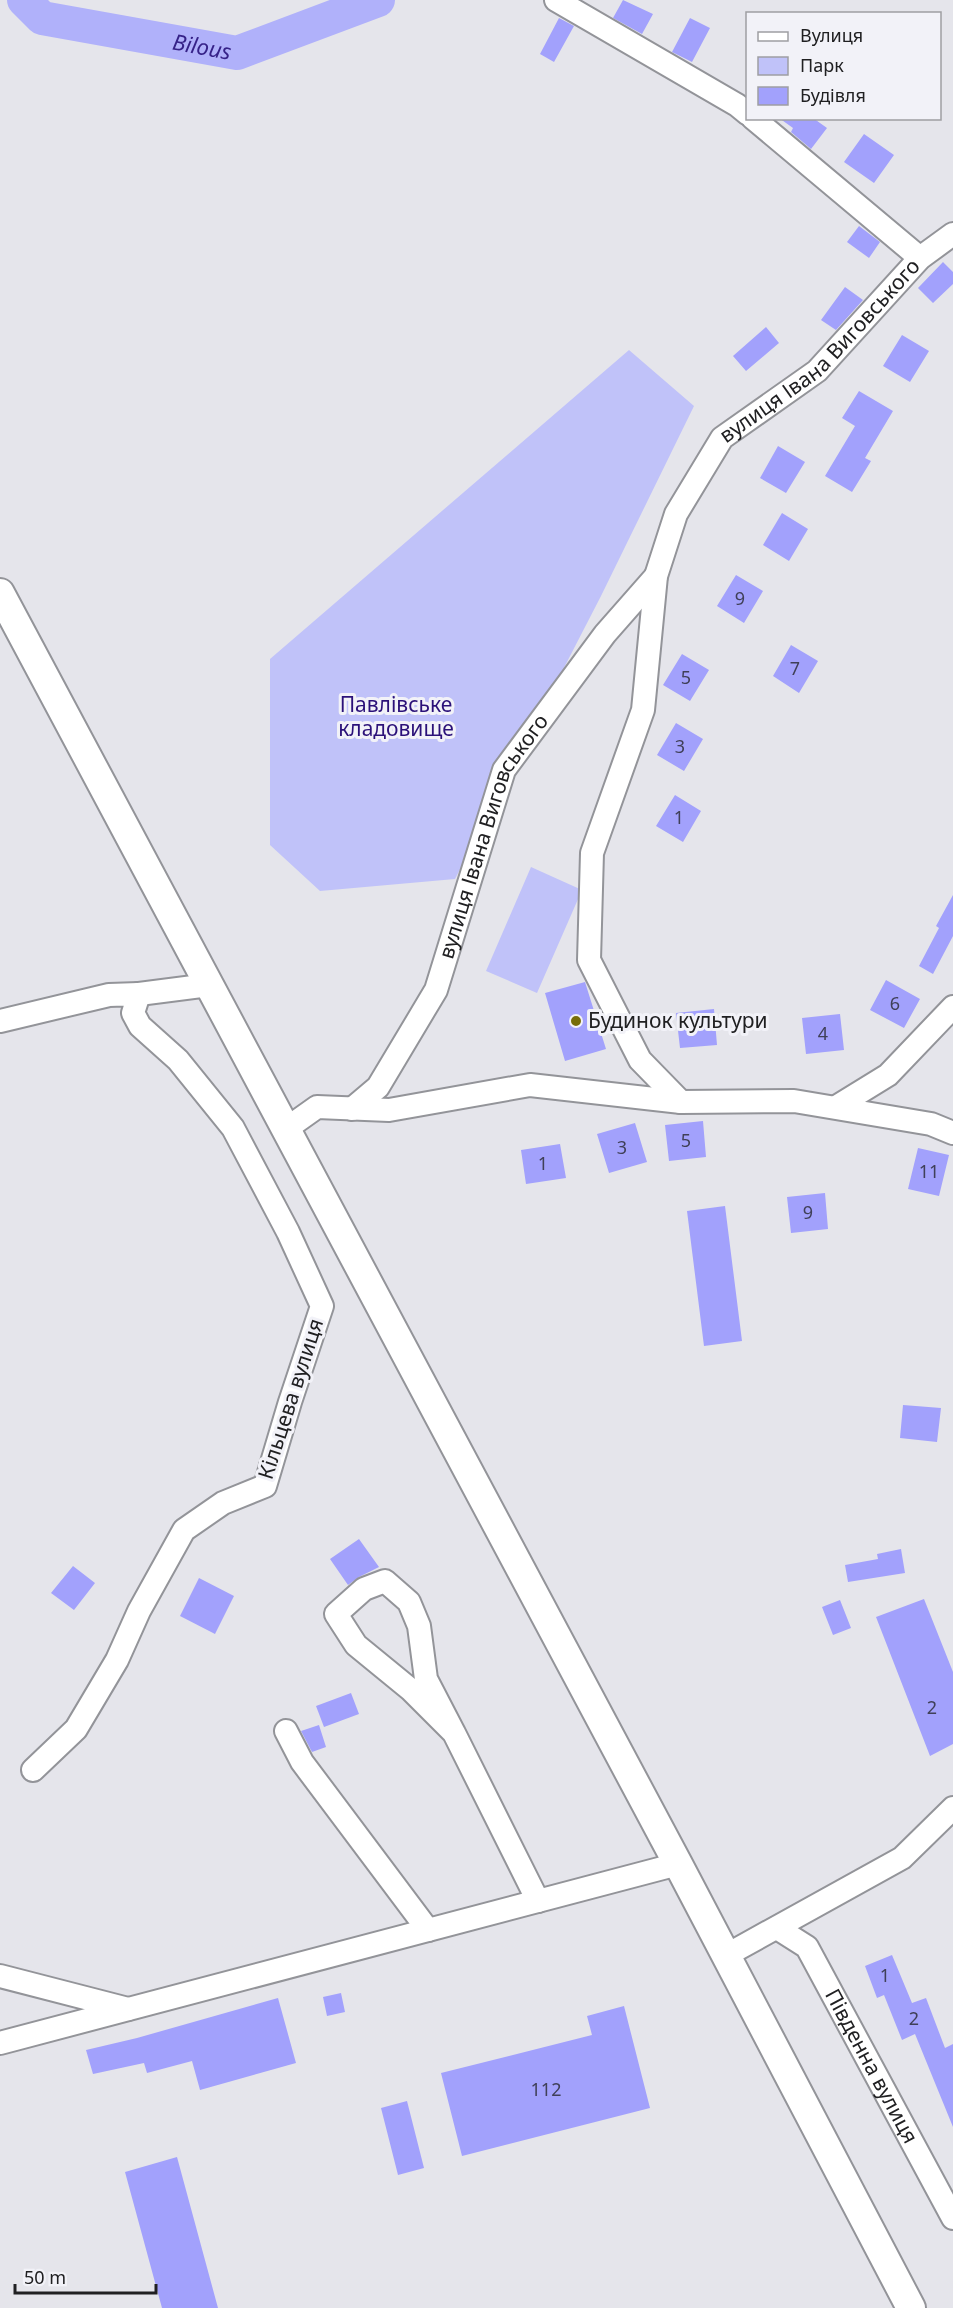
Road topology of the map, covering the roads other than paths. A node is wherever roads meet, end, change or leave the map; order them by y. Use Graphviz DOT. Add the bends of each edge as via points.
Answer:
graph roads {
  1 [pos="556,0"];
  2 [pos="746,113"];
  3 [pos="755,120"];
  4 [pos="953,234"];
  5 [pos="920,258"];
  6 [pos="656,576"];
  7 [pos="0,593"];
  8 [pos="209,985"];
  9 [pos="139,994"];
  10 [pos="953,1007"];
  11 [pos="0,1021"];
  12 [pos="681,1101"];
  13 [pos="836,1107"];
  14 [pos="352,1109"];
  15 [pos="286,1129"];
  16 [pos="953,1133"];
  17 [pos="286,1731"];
  18 [pos="454,1733"];
  19 [pos="33,1770"];
  20 [pos="953,1808"];
  21 [pos="678,1864"];
  22 [pos="538,1901"];
  23 [pos="777,1928"];
  24 [pos="428,1930"];
  25 [pos="725,1956"];
  26 [pos="0,1976"];
  27 [pos="129,2009"];
  28 [pos="0,2043"];
  29 [pos="953,2218"];
  30 [pos="911,2308"];
  1 -- 2 [label="street"];
  3 -- 5 [label="street"];
  4 -- 5 [label="street, вулиця Івана Виговського"];
  5 -- 6 [label="street, вулиця Івана Виговського" via="817,371 722,438 676,514"];
  6 -- 12 [label="street, вулиця Івана Виговського" via="643,710 592,853 589,960 640,1060"];
  6 -- 14 [label="street, вулиця Івана Виговського" via="605,634 504,770 436,990 378,1087"];
  7 -- 8 [label="main road"];
  8 -- 9 [label="street"];
  8 -- 15 [label="main road"];
  9 -- 11 [label="street" via="109,995"];
  9 -- 19 [label="street, Кільцева вулиця" via="134,1013 140,1026 178,1060 233,1128 322,1306 265,1486 223,1503 184,1530 117,1660 76,1729"];
  10 -- 13 [label="street" via="888,1075"];
  12 -- 13 [label="street" via="794,1101"];
  12 -- 14 [label="street" via="530,1085 389,1110"];
  13 -- 16 [label="street" via="931,1124"];
  14 -- 15 [label="street" via="317,1107"];
  15 -- 21 [label="main road"];
  17 -- 24 [label="street" via="302,1762"];
  18 -- 18 [label="street" via="411,1690 356,1645 336,1614 364,1589 385,1581 409,1602 420,1626 426,1678"];
  18 -- 22 [label="street"];
  20 -- 23 [label="street" via="902,1858"];
  21 -- 22 [label="street"];
  21 -- 25 [label="main road"];
  22 -- 24 [label="street"];
  23 -- 25 [label="street"];
  23 -- 29 [label="street, Південна вулиця" via="807,1947"];
  24 -- 27 [label="street"];
  25 -- 30 [label="main road"];
  26 -- 27 [label="street"];
  27 -- 28 [label="street"];
}
